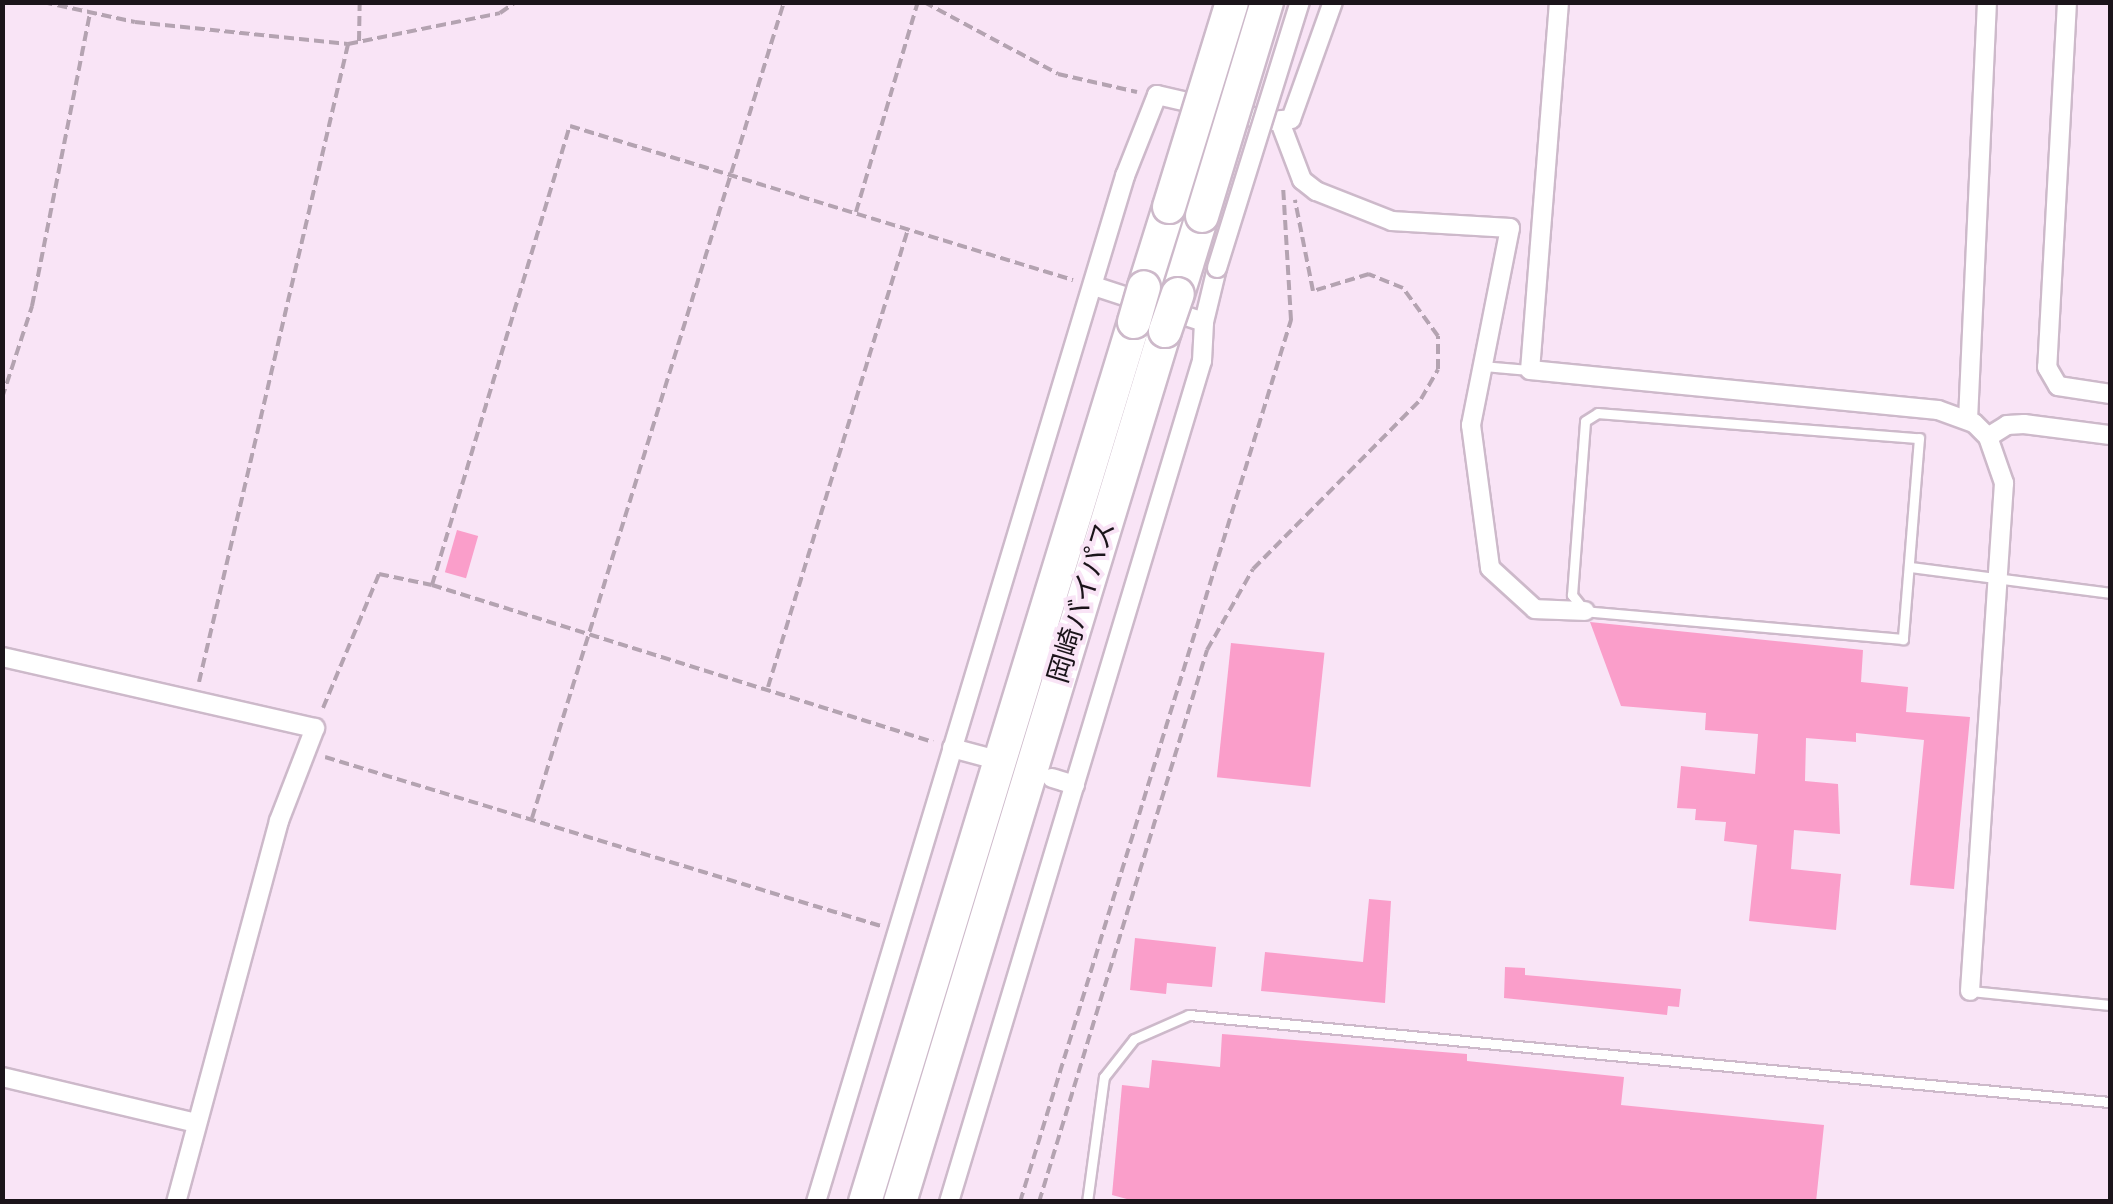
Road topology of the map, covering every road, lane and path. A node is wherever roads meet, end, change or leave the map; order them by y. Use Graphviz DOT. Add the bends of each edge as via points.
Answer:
graph roads {
  1 [pos="43,2"];
  2 [pos="360,2"];
  3 [pos="516,2"];
  4 [pos="784,2"];
  5 [pos="921,2"];
  6 [pos="1232,2"];
  7 [pos="1267,2"];
  8 [pos="1300,2"];
  9 [pos="1333,2"];
  10 [pos="1559,2"];
  11 [pos="1987,2"];
  12 [pos="2067,2"];
  13 [pos="90,11"];
  14 [pos="360,41"];
  15 [pos="348,44"];
  16 [pos="1157,96"];
  17 [pos="1280,122"];
  18 [pos="730,176"];
  19 [pos="1291,178"];
  20 [pos="1283,182"];
  21 [pos="856,212"];
  22 [pos="908,228"];
  23 [pos="1094,286"];
  24 [pos="1204,322"];
  25 [pos="1150,327"];
  26 [pos="1483,366"];
  27 [pos="1530,370"];
  28 [pos="2110,394"];
  29 [pos="2,398"];
  30 [pos="1968,420"];
  31 [pos="2110,434"];
  32 [pos="1988,438"];
  33 [pos="1911,567"];
  34 [pos="1998,579"];
  35 [pos="432,585"];
  36 [pos="2110,593"];
  37 [pos="1585,611"];
  38 [pos="590,636"];
  39 [pos="2,658"];
  40 [pos="768,690"];
  41 [pos="194,702"];
  42 [pos="315,728"];
  43 [pos="952,748"];
  44 [pos="302,750"];
  45 [pos="985,758"];
  46 [pos="1052,778"];
  47 [pos="1075,785"];
  48 [pos="532,818"];
  49 [pos="897,931"];
  50 [pos="1970,990"];
  51 [pos="2110,1005"];
  52 [pos="2,1077"];
  53 [pos="2110,1102"];
  54 [pos="194,1122"];
  55 [pos="176,1202"];
  56 [pos="816,1202"];
  57 [pos="865,1202"];
  58 [pos="900,1202"];
  59 [pos="949,1202"];
  60 [pos="1020,1202"];
  61 [pos="1039,1202"];
  62 [pos="1086,1202"];
  1 -- 13 [label="path"];
  2 -- 14 [label="path"];
  3 -- 14 [label="path" via="500,13"];
  4 -- 18 [label="path"];
  5 -- 16 [label="path" via="1058,74"];
  5 -- 21 [label="path"];
  6 -- 25 [label="highway, 岡崎バイパス, bridge" via="1144,286"];
  7 -- 25 [label="highway, 岡崎バイパス, bridge" via="1178,294"];
  8 -- 24 [label="street, bridge"];
  9 -- 17 [label="street" via="1298,112"];
  10 -- 27 [label="street"];
  11 -- 30 [label="street"];
  12 -- 28 [label="street" via="2047,367 2058,386"];
  13 -- 15 [label="path"];
  13 -- 29 [label="path" via="32,306"];
  14 -- 15 [label="path"];
  15 -- 41 [label="path"];
  16 -- 17 [label="street"];
  16 -- 23 [label="street"];
  17 -- 26 [label="street" via="1302,180 1316,191 1392,221 1510,228"];
  18 -- 21 [label="path"];
  18 -- 35 [label="path" via="570,126"];
  18 -- 38 [label="path"];
  19 -- 61 [label="path" via="1313,291 1369,274 1403,288 1438,336 1438,369 1420,399 1253,569 1207,650"];
  20 -- 60 [label="path" via="1291,320"];
  21 -- 22 [label="path"];
  22 -- 23 [label="path"];
  22 -- 40 [label="path"];
  23 -- 24 [label="street"];
  23 -- 43 [label="street"];
  24 -- 47 [label="street" via="1202,361"];
  25 -- 57 [label="highway, 岡崎バイパス"];
  25 -- 58 [label="highway, 岡崎バイパス"];
  26 -- 27 [label="lane"];
  26 -- 37 [label="street" via="1470,425 1490,568 1535,609"];
  27 -- 30 [label="street" via="1938,410"];
  30 -- 32 [label="street"];
  31 -- 32 [label="street" via="2024,424 2007,425"];
  32 -- 34 [label="street" via="2004,483"];
  33 -- 34 [label="lane"];
  33 -- 37 [label="lane" via="1903,638"];
  33 -- 37 [label="lane" via="1919,438 1598,413 1584,421 1572,596"];
  34 -- 36 [label="lane"];
  34 -- 50 [label="street"];
  35 -- 38 [label="path"];
  35 -- 42 [label="path" via="379,574"];
  38 -- 40 [label="path"];
  38 -- 48 [label="path"];
  39 -- 41 [label="street"];
  40 -- 43 [label="path"];
  41 -- 42 [label="street"];
  42 -- 44 [label="street"];
  43 -- 45 [label="street"];
  43 -- 49 [label="street"];
  44 -- 48 [label="path"];
  44 -- 54 [label="street"];
  46 -- 47 [label="street"];
  47 -- 59 [label="street"];
  48 -- 49 [label="path"];
  49 -- 56 [label="street"];
  50 -- 51 [label="lane"];
  52 -- 54 [label="street"];
  53 -- 62 [label="lane" via="1190,1015 1134,1040 1104,1078"];
  54 -- 55 [label="street"];
}
